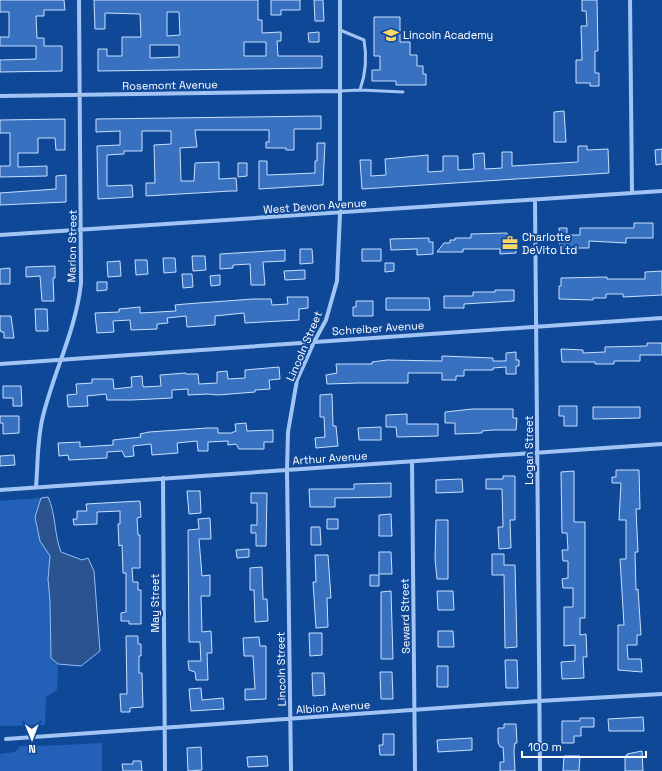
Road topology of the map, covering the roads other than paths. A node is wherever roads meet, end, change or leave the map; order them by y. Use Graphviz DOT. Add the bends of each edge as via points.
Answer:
graph roads {
  1 [pos="79,0"];
  2 [pos="340,0"];
  3 [pos="630,0"];
  4 [pos="340,30"];
  5 [pos="360,90"];
  6 [pos="340,91"];
  7 [pos="403,92"];
  8 [pos="80,95"];
  9 [pos="0,96"];
  10 [pos="662,191"];
  11 [pos="632,193"];
  12 [pos="535,200"];
  13 [pos="340,214"];
  14 [pos="81,230"];
  15 [pos="0,235"];
  16 [pos="662,318"];
  17 [pos="538,326"];
  18 [pos="314,342"];
  19 [pos="60,360"];
  20 [pos="0,364"];
  21 [pos="662,444"];
  22 [pos="538,453"];
  23 [pos="412,461"];
  24 [pos="286,470"];
  25 [pos="163,478"];
  26 [pos="36,487"];
  27 [pos="0,490"];
  28 [pos="662,694"];
  29 [pos="539,701"];
  30 [pos="414,710"];
  31 [pos="291,719"];
  32 [pos="165,727"];
  33 [pos="6,739"];
  34 [pos="165,771"];
  35 [pos="291,771"];
  36 [pos="415,771"];
  37 [pos="540,771"];
  1 -- 8 [label="street, Marion Street"];
  2 -- 4 [label="street, Lincoln Street"];
  3 -- 11 [label="street"];
  4 -- 5 [label="lane" via="364,40 364,80"];
  4 -- 6 [label="street, Lincoln Street"];
  5 -- 6 [label="lane"];
  5 -- 7 [label="lane"];
  6 -- 8 [label="street, Rosemont Avenue"];
  6 -- 13 [label="street, Lincoln Street"];
  8 -- 9 [label="street, Rosemont Avenue"];
  8 -- 14 [label="street, Marion Street"];
  10 -- 11 [label="street, West Devon Avenue"];
  11 -- 12 [label="street, West Devon Avenue"];
  12 -- 13 [label="street, West Devon Avenue"];
  12 -- 17 [label="street, Logan Street"];
  13 -- 14 [label="street, West Devon Avenue"];
  13 -- 18 [label="street, Lincoln Street" via="337,281 326,320"];
  14 -- 15 [label="street, West Devon Avenue"];
  14 -- 19 [label="street, Marion Street" via="79,296"];
  16 -- 17 [label="street, Schreiber Avenue"];
  17 -- 18 [label="street, Schreiber Avenue"];
  17 -- 22 [label="street, Logan Street"];
  18 -- 19 [label="street, Schreiber Avenue"];
  18 -- 24 [label="street, Lincoln Street" via="297,380 288,432"];
  19 -- 20 [label="street, Schreiber Avenue"];
  19 -- 26 [label="street, Marion Street" via="42,418"];
  21 -- 22 [label="street, Arthur Avenue"];
  22 -- 23 [label="street, Arthur Avenue"];
  22 -- 29 [label="street, Logan Street"];
  23 -- 24 [label="street, Arthur Avenue"];
  23 -- 30 [label="street, Seward Street"];
  24 -- 25 [label="street, Arthur Avenue"];
  24 -- 31 [label="street, Lincoln Street"];
  25 -- 26 [label="street, Arthur Avenue"];
  25 -- 32 [label="street, May Street"];
  26 -- 27 [label="street, Arthur Avenue"];
  28 -- 29 [label="street, Albion Avenue"];
  29 -- 30 [label="street, Albion Avenue"];
  29 -- 37 [label="street, Logan Street"];
  30 -- 31 [label="street, Albion Avenue"];
  30 -- 36 [label="street, Seward Street"];
  31 -- 32 [label="street, Albion Avenue"];
  31 -- 35 [label="street, Lincoln Street"];
  32 -- 33 [label="street, Albion Avenue"];
  32 -- 34 [label="street, May Street"];
}
